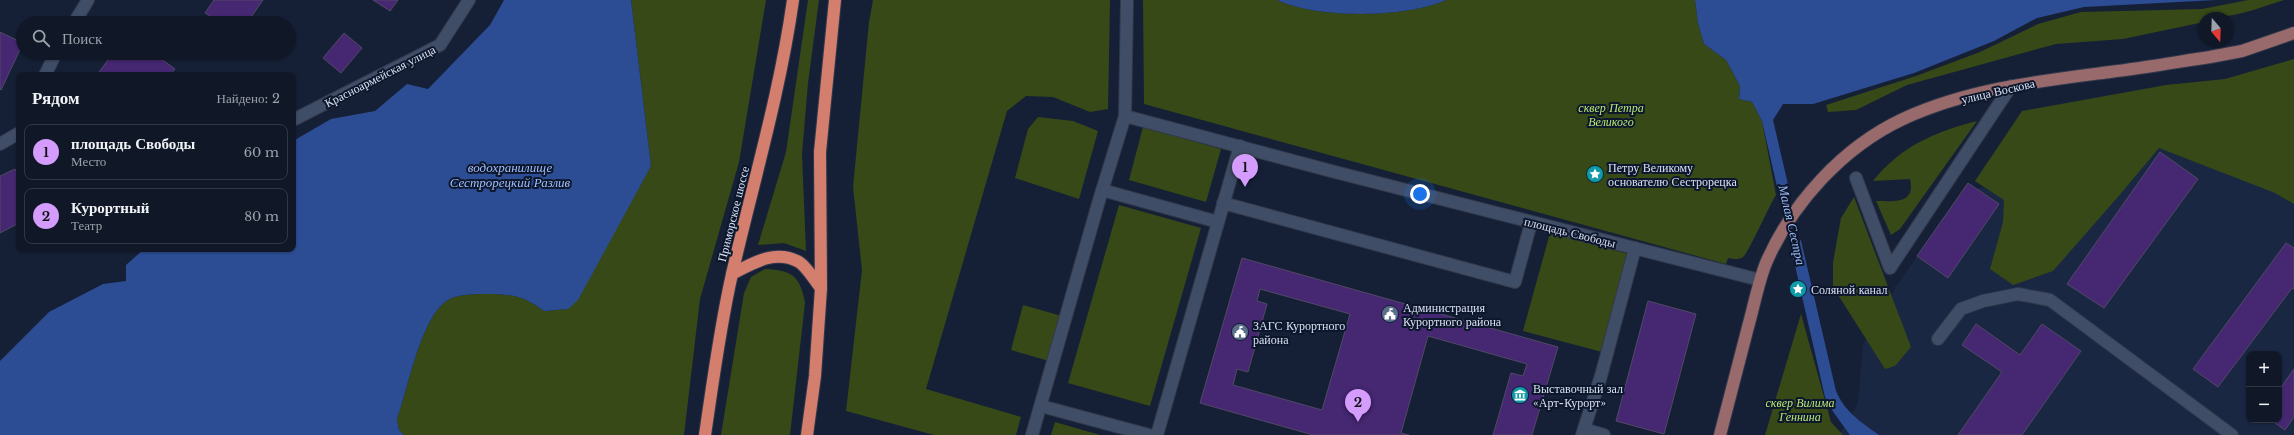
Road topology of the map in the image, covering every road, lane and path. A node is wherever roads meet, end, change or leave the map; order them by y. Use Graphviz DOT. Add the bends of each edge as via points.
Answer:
graph roads {
  1 [pos="88,0"];
  2 [pos="469,0"];
  3 [pos="793,0"];
  4 [pos="835,0"];
  5 [pos="1127,0"];
  6 [pos="78,16"];
  7 [pos="2294,33"];
  8 [pos="52,60"];
  9 [pos="46,72"];
  10 [pos="2011,86"];
  11 [pos="1125,116"];
  12 [pos="296,118"];
  13 [pos="16,135"];
  14 [pos="0,144"];
  15 [pos="1240,146"];
  16 [pos="1856,178"];
  17 [pos="1102,190"];
  18 [pos="1223,204"];
  19 [pos="1218,222"];
  20 [pos="1531,222"];
  21 [pos="1635,248"];
  22 [pos="732,274"];
  23 [pos="1760,280"];
  24 [pos="821,288"];
  25 [pos="1938,339"];
  26 [pos="1041,406"];
  27 [pos="1583,432"];
  28 [pos="705,435"];
  29 [pos="807,435"];
  30 [pos="1032,435"];
  31 [pos="1149,435"];
  32 [pos="1158,435"];
  33 [pos="1604,435"];
  34 [pos="1720,435"];
  35 [pos="2232,435"];
  1 -- 6 [label="street"];
  2 -- 12 [label="street, Красноармейская улица" via="440,45"];
  3 -- 22 [label="highway, Приморское шоссе" via="787,45 765,144"];
  4 -- 24 [label="highway" via="820,152"];
  5 -- 11 [label="street"];
  7 -- 10 [label="main road, улица Воскова" via="2242,51 2210,57"];
  8 -- 9 [label="street"];
  10 -- 16 [label="street" via="1890,268"];
  10 -- 23 [label="main road, улица Воскова" via="1947,103 1902,120 1840,161 1801,203 1778,240"];
  11 -- 15 [label="street, площадь Свободы"];
  11 -- 17 [label="street"];
  13 -- 14 [label="street"];
  15 -- 18 [label="street"];
  15 -- 20 [label="street, площадь Свободы"];
  17 -- 19 [label="street"];
  17 -- 26 [label="street"];
  18 -- 19 [label="street"];
  18 -- 20 [label="street" via="1515,282"];
  19 -- 32 [label="street"];
  20 -- 21 [label="street, площадь Свободы"];
  21 -- 23 [label="street, площадь Свободы"];
  21 -- 27 [label="street" via="1601,376"];
  22 -- 24 [label="highway" via="760,259 780,256 799,262"];
  22 -- 28 [label="highway, Приморское шоссе" via="715,360"];
  23 -- 34 [label="main road"];
  24 -- 29 [label="highway" via="815,376"];
  25 -- 35 [label="street" via="1961,309 1983,301 2018,294 2050,300"];
  26 -- 30 [label="street"];
  26 -- 31 [label="street"];
  27 -- 33 [label="street"];
}
